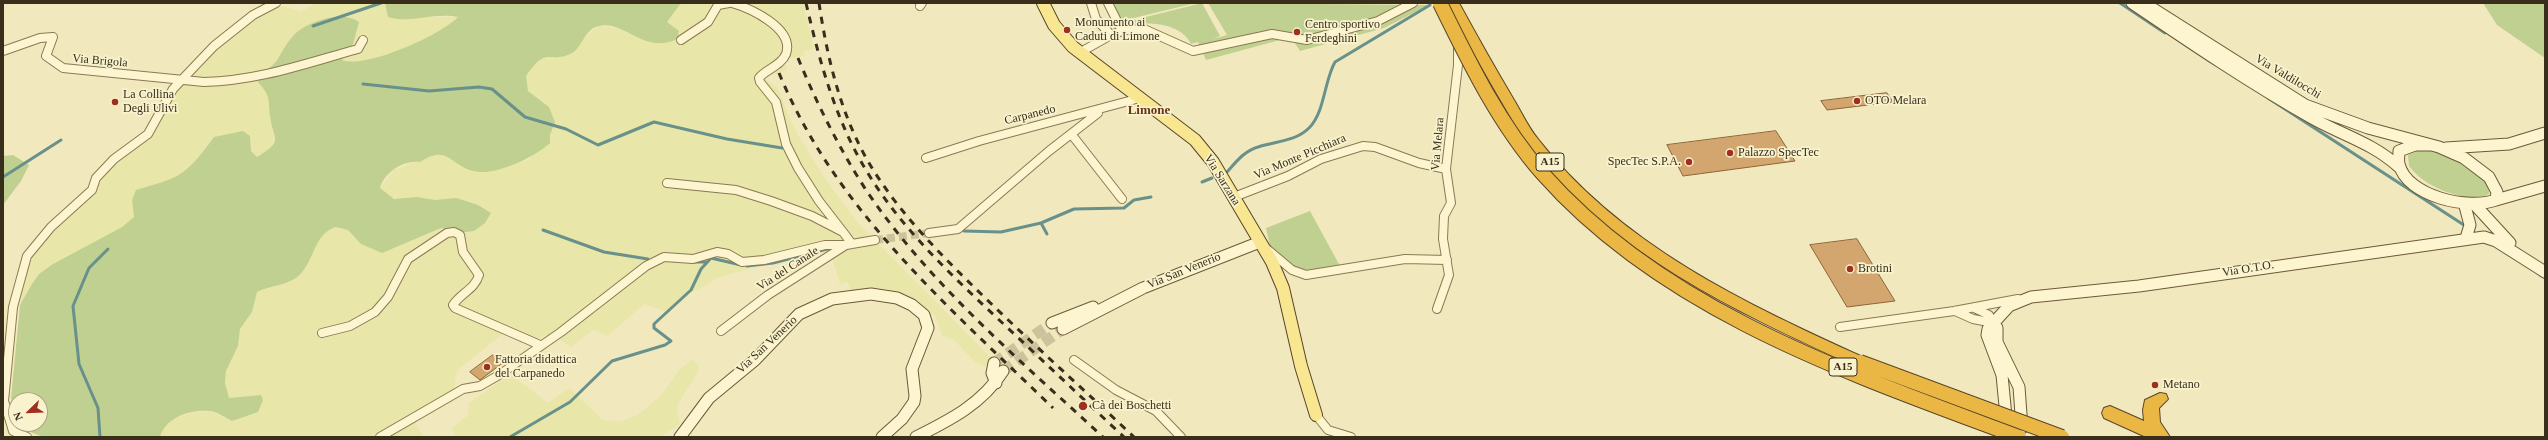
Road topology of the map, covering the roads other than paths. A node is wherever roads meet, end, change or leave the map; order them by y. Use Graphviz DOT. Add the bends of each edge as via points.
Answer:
graph roads {
  1 [pos="276,3"];
  2 [pos="731,3"];
  3 [pos="1043,3"];
  4 [pos="1090,3"];
  5 [pos="1108,3"];
  6 [pos="1413,3"];
  7 [pos="1440,3"];
  8 [pos="1446,3"];
  9 [pos="1453,3"];
  10 [pos="2132,3"];
  11 [pos="2144,3"];
  12 [pos="1122,31"];
  13 [pos="1111,35"];
  14 [pos="363,40"];
  15 [pos="681,40"];
  16 [pos="3,51"];
  17 [pos="1079,53"];
  18 [pos="182,79"];
  19 [pos="1140,98"];
  20 [pos="1100,111"];
  21 [pos="2545,133"];
  22 [pos="1072,134"];
  23 [pos="2434,146"];
  24 [pos="926,158"];
  25 [pos="2400,168"];
  26 [pos="1446,169"];
  27 [pos="667,183"];
  28 [pos="2545,186"];
  29 [pos="1234,197"];
  30 [pos="1122,199"];
  31 [pos="2494,201"];
  32 [pos="2470,206"];
  33 [pos="2492,226"];
  34 [pos="843,232"];
  35 [pos="930,233"];
  36 [pos="2466,238"];
  37 [pos="875,240"];
  38 [pos="1260,242"];
  39 [pos="849,245"];
  40 [pos="1447,260"];
  41 [pos="2545,266"];
  42 [pos="2545,272"];
  43 [pos="2030,297"];
  44 [pos="1974,308"];
  45 [pos="1437,309"];
  46 [pos="1954,311"];
  47 [pos="1973,320"];
  48 [pos="1994,323"];
  49 [pos="1058,326"];
  50 [pos="1840,327"];
  51 [pos="721,331"];
  52 [pos="322,334"];
  53 [pos="1987,335"];
  54 [pos="540,345"];
  55 [pos="1074,360"];
  56 [pos="998,367"];
  57 [pos="2160,399"];
  58 [pos="2110,413"];
  59 [pos="1316,415"];
  60 [pos="27,437"];
  61 [pos="380,437"];
  62 [pos="680,437"];
  63 [pos="882,437"];
  64 [pos="916,437"];
  65 [pos="1181,437"];
  66 [pos="1351,437"];
  67 [pos="2008,437"];
  68 [pos="2018,437"];
  69 [pos="2022,437"];
  70 [pos="2062,437"];
  71 [pos="2163,437"];
  1 -- 18 [label="street" via="253,15 220,41"];
  2 -- 15 [label="street" via="718,5 708,22"];
  2 -- 34 [label="street" via="754,10 763,16 778,30 785,41 786,54 773,69 764,72 759,78 759,83 776,102 786,143 796,164 827,213"];
  3 -- 17 [label="main road, Via Sarzana" via="1054,25"];
  4 -- 13 [label="street" via="1096,20"];
  5 -- 12 [label="street"];
  6 -- 12 [label="street" via="1378,21 1307,40 1272,34 1193,51 1144,29"];
  7 -- 68 [label="highway, A15 / A15, bridge" via="1468,60 1525,151 1580,213 1646,265 1745,323 1804,350"];
  8 -- 26 [label="street, Via Melara" via="1457,27 1458,65"];
  9 -- 70 [label="highway, A15 / A15, bridge" via="1480,54 1532,140 1562,178 1594,208 1651,254 1750,313 1860,362"];
  10 -- 25 [label="street, Via Valdilocchi" via="2216,59 2315,119 2374,145"];
  11 -- 23 [label="street, Via Valdilocchi" via="2305,105"];
  12 -- 13 [label="street"];
  13 -- 17 [label="street"];
  14 -- 18 [label="street, Via Brigola" via="358,49 244,81 200,83"];
  16 -- 18 [label="street, Via Brigola" via="46,36 53,36 46,56 63,68"];
  17 -- 19 [label="main road, Via Sarzana"];
  18 -- 60 [label="street" via="173,89 148,134 114,159 96,178 92,190 51,227 26,256 13,307 4,401 13,431"];
  19 -- 20 [label="street, Carpanedo"];
  19 -- 29 [label="main road, Via Sarzana" via="1195,140 1205,151"];
  20 -- 22 [label="street"];
  20 -- 24 [label="street, Carpanedo" via="958,146"];
  21 -- 23 [label="street" via="2517,145 2477,148"];
  22 -- 30 [label="street"];
  22 -- 35 [label="street" via="958,229"];
  23 -- 25 [label="street" via="2415,144 2399,151 2397,159"];
  23 -- 31 [label="street" via="2464,158 2486,175 2496,186 2498,196"];
  25 -- 32 [label="street, Via Valdilocchi" via="2420,187 2435,195"];
  26 -- 29 [label="street, Via Monte Picchiara" via="1419,163 1375,147 1363,146 1321,159 1288,176"];
  26 -- 40 [label="street, Via Melara" via="1451,203 1444,216 1443,239"];
  27 -- 34 [label="street" via="736,190 812,216"];
  28 -- 31 [label="street"];
  29 -- 38 [label="main road, Via Sarzana"];
  31 -- 32 [label="street"];
  31 -- 33 [label="street"];
  32 -- 33 [label="street"];
  32 -- 36 [label="street" via="2470,225"];
  33 -- 41 [label="street" via="2504,239"];
  34 -- 39 [label="street"];
  36 -- 42 [label="street, Via O.T.O." via="2484,237 2496,241"];
  36 -- 43 [label="street, Via O.T.O." via="2139,286"];
  37 -- 39 [label="street, Via del Canale"];
  38 -- 40 [label="street" via="1292,270 1306,275 1405,259"];
  38 -- 49 [label="street, Via San Venerio" via="1150,285"];
  38 -- 59 [label="main road, Via Sarzana" via="1283,288 1301,366"];
  39 -- 51 [label="street, Via del Canale" via="768,295"];
  39 -- 54 [label="street" via="825,245 764,260 742,262 728,254 717,252 693,259 664,257 646,266 561,332"];
  40 -- 45 [label="street, Via Melara" via="1449,275"];
  43 -- 44 [label="street, Via O.T.O."];
  43 -- 48 [label="street, Via O.T.O." via="2009,306"];
  44 -- 46 [label="street, Via O.T.O."];
  44 -- 48 [label="street" via="1989,315"];
  46 -- 47 [label="street"];
  46 -- 50 [label="street, Via O.T.O."];
  47 -- 48 [label="street"];
  47 -- 53 [label="street"];
  48 -- 53 [label="street, Via O.T.O." via="1988,329"];
  48 -- 69 [label="street" via="1997,328 1997,342 2019,387"];
  52 -- 54 [label="street" via="361,323 374,313 387,298 404,264 447,233 454,232 460,235 463,252 479,275 476,286 455,300 455,308"];
  53 -- 67 [label="street" via="2002,374"];
  54 -- 61 [label="street" via="480,386 463,389"];
  55 -- 65 [label="street" via="1116,390 1156,411"];
  56 -- 64 [label="street" via="996,383 984,397 967,410"];
  57 -- 71 [label="highway" via="2151,405 2150,415 2152,424"];
  58 -- 71 [label="highway"];
  59 -- 66 [label="street" via="1328,430"];
  62 -- 63 [label="street, Via San Venerio" via="708,399 755,360 798,315 832,300 877,292 920,309 927,322 928,331 926,341 912,368 915,395 913,404"];
}
